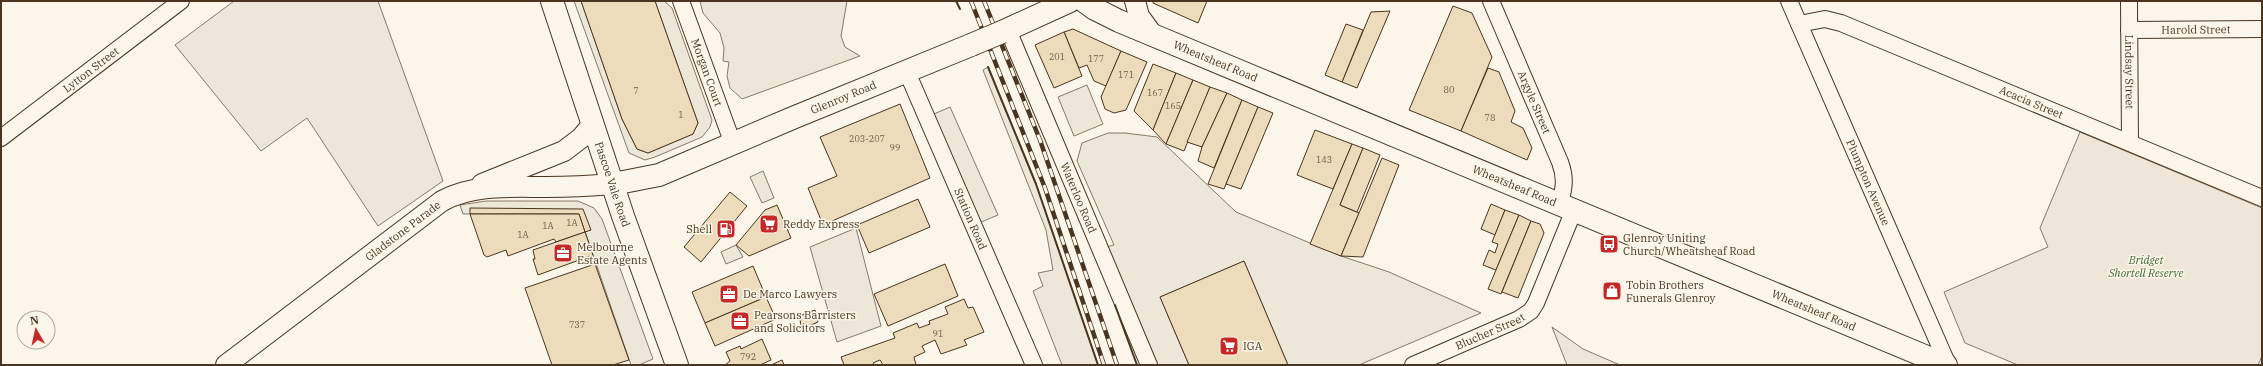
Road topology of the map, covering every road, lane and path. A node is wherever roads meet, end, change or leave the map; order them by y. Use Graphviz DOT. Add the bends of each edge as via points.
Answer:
graph roads {
  1 [pos="181,1"];
  2 [pos="552,1"];
  3 [pos="681,1"];
  4 [pos="1070,1"];
  5 [pos="1084,1"];
  6 [pos="1135,1"];
  7 [pos="1491,1"];
  8 [pos="1789,1"];
  9 [pos="2129,1"];
  10 [pos="1799,24"];
  11 [pos="2262,29"];
  12 [pos="2129,30"];
  13 [pos="1005,31"];
  14 [pos="1152,34"];
  15 [pos="907,72"];
  16 [pos="593,124"];
  17 [pos="1,138"];
  18 [pos="2130,142"];
  19 [pos="733,144"];
  20 [pos="613,184"];
  21 [pos="467,191"];
  22 [pos="2262,198"];
  23 [pos="1567,207"];
  24 [pos="226,365"];
  25 [pos="677,365"];
  26 [pos="1034,365"];
  27 [pos="1148,365"];
  28 [pos="1413,365"];
  29 [pos="1947,365"];
  1 -- 17 [label="street, Lytton Street"];
  2 -- 16 [label="main road, Pascoe Vale Road"];
  3 -- 19 [label="street, Morgan Court"];
  4 -- 13 [label="main road, Glenroy Road"];
  5 -- 14 [label="main road, Wheatsheaf Road" via="1095,10"];
  6 -- 14 [label="street" via="1139,16"];
  7 -- 23 [label="street, Argyle Street" via="1560,162 1564,174"];
  8 -- 10 [label="street, Plumpton Avenue"];
  9 -- 12 [label="street, Lindsay Street"];
  10 -- 18 [label="street, Acacia Street" via="1832,19"];
  10 -- 29 [label="street, Plumpton Avenue"];
  11 -- 12 [label="street, Harold Street"];
  12 -- 18 [label="street, Lindsay Street"];
  13 -- 15 [label="main road, Glenroy Road, bridge"];
  13 -- 27 [label="street, Waterloo Road"];
  14 -- 23 [label="main road, Wheatsheaf Road"];
  15 -- 19 [label="main road, Glenroy Road"];
  15 -- 26 [label="street, Station Road"];
  16 -- 20 [label="main road, Pascoe Vale Road"];
  16 -- 21 [label="street" via="581,138 564,151"];
  18 -- 22 [label="street, Acacia Street"];
  19 -- 20 [label="main road, Glenroy Road" via="659,175"];
  20 -- 21 [label="street, Gladstone Parade"];
  20 -- 25 [label="main road, Pascoe Vale Road"];
  21 -- 24 [label="street, Gladstone Parade" via="442,202"];
  23 -- 28 [label="street, Blucher Street" via="1536,304 1531,311 1519,319"];
  23 -- 29 [label="main road, Wheatsheaf Road"];
}
